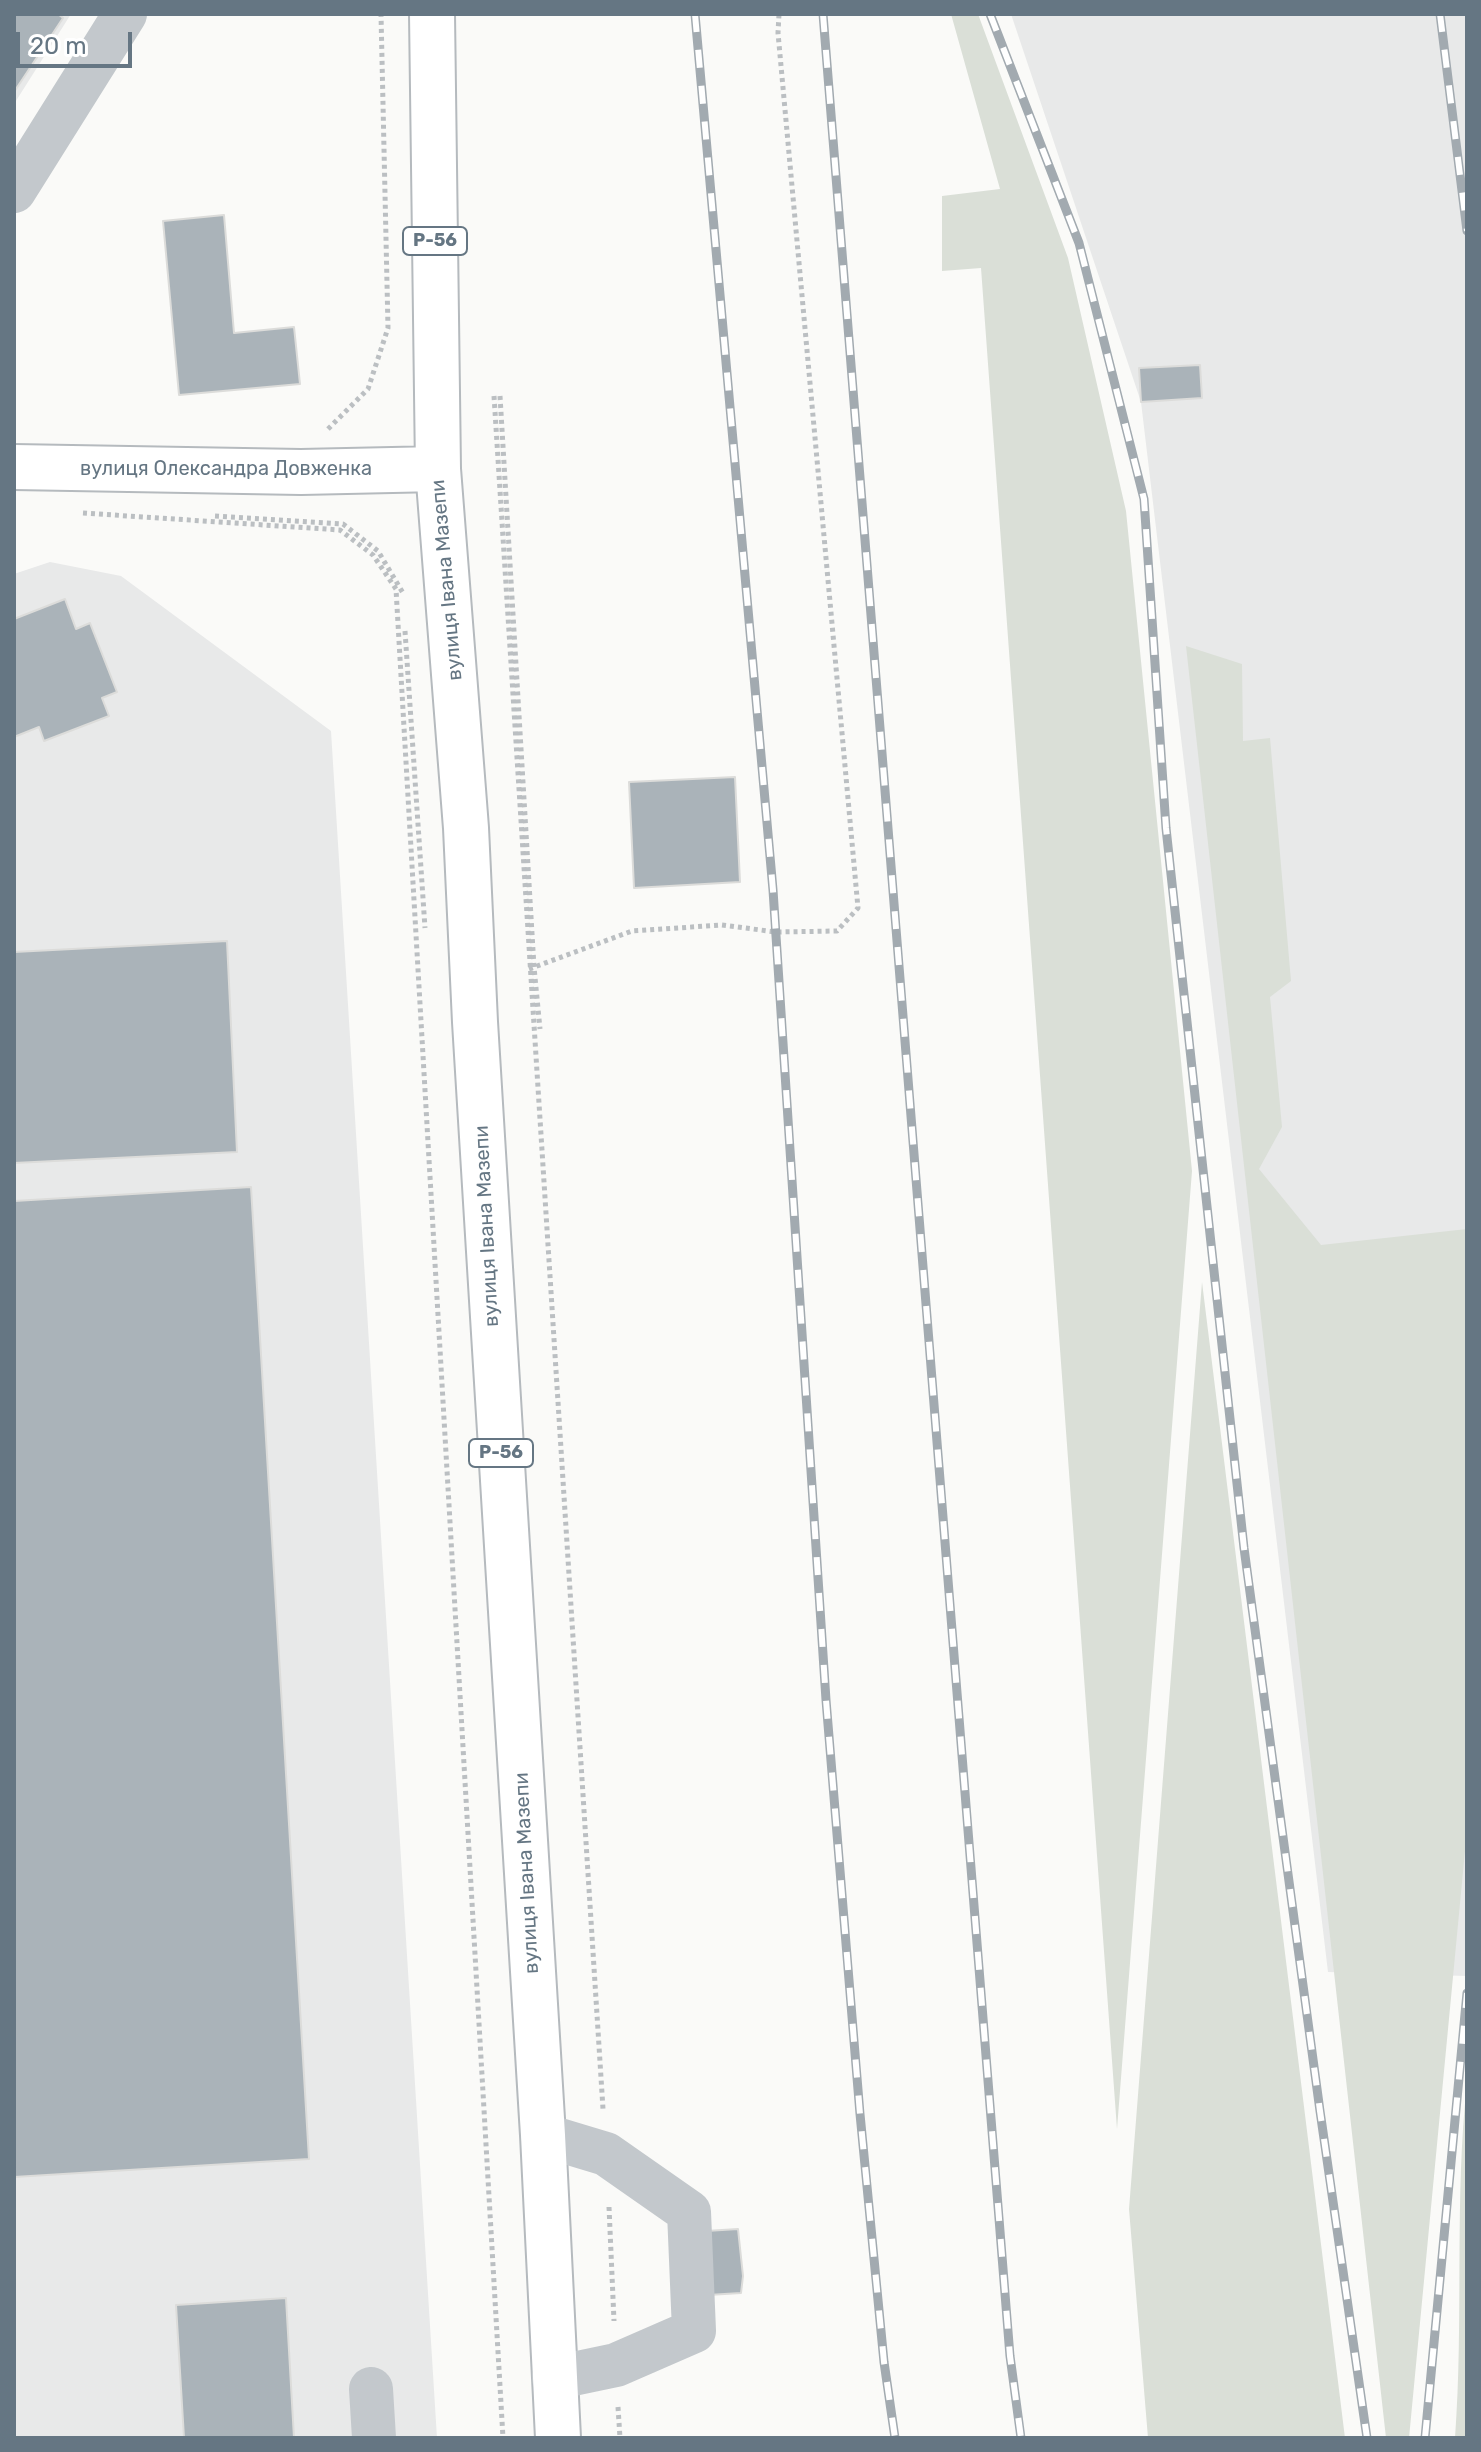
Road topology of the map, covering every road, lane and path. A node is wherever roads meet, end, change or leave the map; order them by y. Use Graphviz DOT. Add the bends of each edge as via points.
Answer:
graph roads {
  1 [pos="125,14"];
  2 [pos="381,14"];
  3 [pos="432,14"];
  4 [pos="779,14"];
  5 [pos="14,191"];
  6 [pos="497,396"];
  7 [pos="328,430"];
  8 [pos="14,467"];
  9 [pos="438,469"];
  10 [pos="425,929"];
  11 [pos="531,968"];
  12 [pos="540,1029"];
  13 [pos="543,2135"];
  14 [pos="606,2154"];
  15 [pos="616,2365"];
  16 [pos="554,2378"];
  17 [pos="371,2389"];
  18 [pos="374,2438"];
  19 [pos="503,2438"];
  20 [pos="558,2438"];
  21 [pos="620,2438"];
  1 -- 5 [label="street"];
  2 -- 7 [label="path" via="388,328 368,389"];
  3 -- 9 [label="main road, вулиця Івана Мазепи / Р-56"];
  4 -- 11 [label="path" via="858,908 837,931 776,932 722,925 632,931"];
  6 -- 11 [label="path"];
  8 -- 9 [label="main road, вулиця Олександра Довженка"];
  9 -- 13 [label="main road, вулиця Івана Мазепи / Р-56" via="466,828"];
  10 -- 19 [label="path" via="402,589 378,551 343,524 76,510 340,530 373,555 396,589"];
  11 -- 12 [label="path"];
  11 -- 14 [label="path"];
  13 -- 14 [label="street"];
  13 -- 16 [label="main road, вулиця Івана Мазепи / Р-56"];
  14 -- 15 [label="path"];
  14 -- 15 [label="street" via="689,2212 692,2271 694,2331"];
  15 -- 16 [label="street"];
  15 -- 21 [label="path"];
  16 -- 20 [label="main road, вулиця Івана Мазепи / Р-56"];
  17 -- 18 [label="street"];
}
